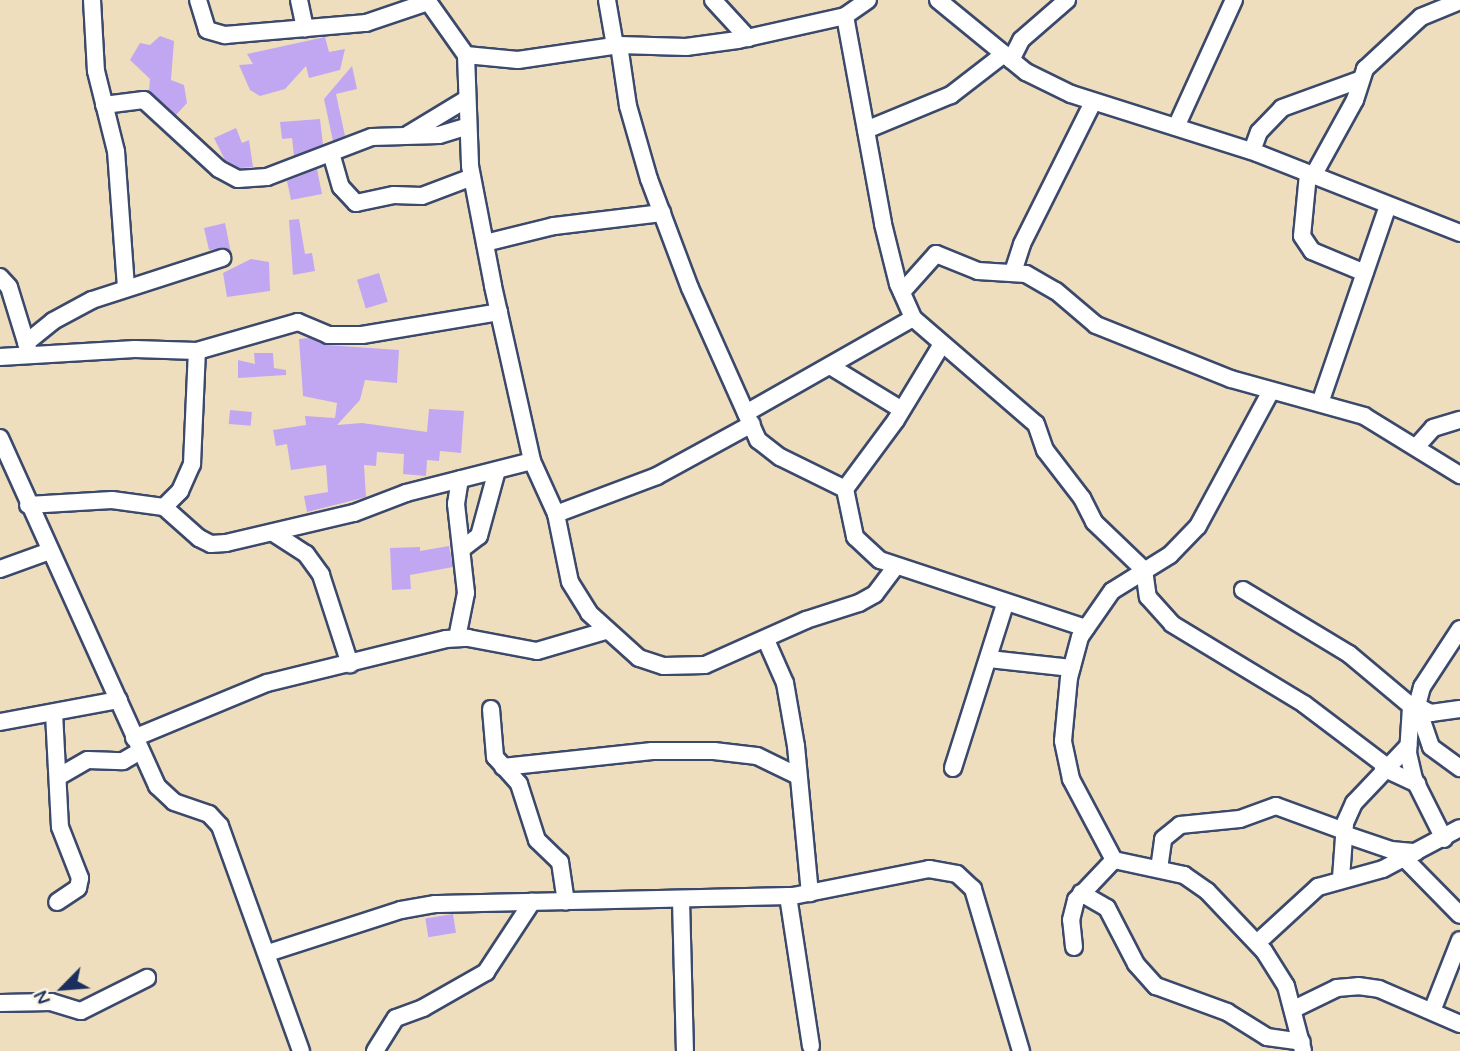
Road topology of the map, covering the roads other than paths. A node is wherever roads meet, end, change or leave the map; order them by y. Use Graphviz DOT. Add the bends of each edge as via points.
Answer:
graph roads {
  1 [pos="92,0"];
  2 [pos="198,0"];
  3 [pos="299,0"];
  4 [pos="607,0"];
  5 [pos="713,0"];
  6 [pos="868,0"];
  7 [pos="938,0"];
  8 [pos="1066,0"];
  9 [pos="1234,0"];
  10 [pos="428,1"];
  11 [pos="1460,1"];
  12 [pos="845,16"];
  13 [pos="305,28"];
  14 [pos="748,38"];
  15 [pos="617,45"];
  16 [pos="466,55"];
  17 [pos="1007,57"];
  18 [pos="1359,80"];
  19 [pos="465,100"];
  20 [pos="1094,102"];
  21 [pos="104,105"];
  22 [pos="466,127"];
  23 [pos="1176,127"];
  24 [pos="866,130"];
  25 [pos="407,135"];
  26 [pos="1252,151"];
  27 [pos="331,153"];
  28 [pos="1310,175"];
  29 [pos="472,177"];
  30 [pos="1388,206"];
  31 [pos="662,213"];
  32 [pos="1460,233"];
  33 [pos="485,243"];
  34 [pos="222,258"];
  35 [pos="1013,272"];
  36 [pos="1365,273"];
  37 [pos="0,277"];
  38 [pos="126,286"];
  39 [pos="902,292"];
  40 [pos="499,312"];
  41 [pos="913,318"];
  42 [pos="942,344"];
  43 [pos="28,349"];
  44 [pos="197,351"];
  45 [pos="0,358"];
  46 [pos="830,366"];
  47 [pos="1271,391"];
  48 [pos="1320,403"];
  49 [pos="902,410"];
  50 [pos="749,418"];
  51 [pos="1460,420"];
  52 [pos="0,438"];
  53 [pos="1417,446"];
  54 [pos="532,461"];
  55 [pos="497,470"];
  56 [pos="1460,475"];
  57 [pos="460,479"];
  58 [pos="845,489"];
  59 [pos="28,505"];
  60 [pos="164,507"];
  61 [pos="556,514"];
  62 [pos="301,527"];
  63 [pos="275,534"];
  64 [pos="463,548"];
  65 [pos="50,551"];
  66 [pos="314,566"];
  67 [pos="896,566"];
  68 [pos="0,569"];
  69 [pos="1144,570"];
  70 [pos="1243,590"];
  71 [pos="1005,604"];
  72 [pos="1086,628"];
  73 [pos="1460,629"];
  74 [pos="605,631"];
  75 [pos="457,638"];
  76 [pos="766,640"];
  77 [pos="989,659"];
  78 [pos="350,664"];
  79 [pos="1072,668"];
  80 [pos="119,700"];
  81 [pos="1415,708"];
  82 [pos="491,709"];
  83 [pos="1460,709"];
  84 [pos="54,713"];
  85 [pos="0,722"];
  86 [pos="137,744"];
  87 [pos="1406,750"];
  88 [pos="1366,751"];
  89 [pos="1438,754"];
  90 [pos="503,767"];
  91 [pos="1385,767"];
  92 [pos="953,768"];
  93 [pos="1460,768"];
  94 [pos="798,776"];
  95 [pos="58,777"];
  96 [pos="1416,783"];
  97 [pos="1460,828"];
  98 [pos="1344,832"];
  99 [pos="1425,849"];
  100 [pos="1114,860"];
  101 [pos="1159,869"];
  102 [pos="1424,876"];
  103 [pos="1342,878"];
  104 [pos="810,893"];
  105 [pos="1081,893"];
  106 [pos="788,896"];
  107 [pos="681,900"];
  108 [pos="57,902"];
  109 [pos="532,902"];
  110 [pos="566,902"];
  111 [pos="1460,915"];
  112 [pos="1460,940"];
  113 [pos="1257,943"];
  114 [pos="1074,947"];
  115 [pos="268,953"];
  116 [pos="147,978"];
  117 [pos="0,1003"];
  118 [pos="1294,1009"];
  119 [pos="1432,1011"];
  120 [pos="1460,1024"];
  121 [pos="1302,1044"];
  122 [pos="811,1046"];
  123 [pos="301,1051"];
  124 [pos="375,1051"];
  125 [pos="685,1051"];
  126 [pos="1021,1051"];
  127 [pos="1318,1051"];
  1 -- 21 [label="street" via="96,71"];
  2 -- 13 [label="street" via="202,21 212,33"];
  3 -- 13 [label="street"];
  4 -- 15 [label="street"];
  5 -- 14 [label="street"];
  6 -- 12 [label="street"];
  7 -- 17 [label="street"];
  8 -- 17 [label="street"];
  9 -- 23 [label="street"];
  10 -- 13 [label="street" via="366,23"];
  10 -- 16 [label="street"];
  11 -- 18 [label="street" via="1416,22"];
  12 -- 14 [label="street"];
  12 -- 24 [label="street"];
  14 -- 15 [label="street" via="686,47"];
  15 -- 16 [label="street" via="529,59"];
  15 -- 31 [label="street" via="628,106"];
  16 -- 19 [label="street"];
  17 -- 20 [label="street" via="1026,72"];
  17 -- 24 [label="street" via="951,95"];
  18 -- 26 [label="street" via="1282,108 1259,132"];
  18 -- 28 [label="street" via="1355,100"];
  19 -- 22 [label="street"];
  19 -- 25 [label="street"];
  20 -- 23 [label="street"];
  20 -- 35 [label="street" via="1022,244"];
  21 -- 27 [label="street" via="144,100 219,169 238,179 267,177"];
  21 -- 38 [label="street" via="116,151"];
  22 -- 25 [label="street" via="439,135"];
  22 -- 29 [label="street"];
  23 -- 26 [label="street"];
  24 -- 39 [label="street"];
  25 -- 27 [label="street" via="372,137"];
  26 -- 28 [label="street"];
  27 -- 29 [label="street" via="341,187 356,203 394,195 422,196"];
  28 -- 30 [label="street"];
  28 -- 36 [label="street" via="1302,236 1312,251"];
  29 -- 33 [label="street"];
  30 -- 32 [label="street"];
  30 -- 36 [label="street"];
  31 -- 33 [label="street" via="554,226"];
  31 -- 50 [label="street" via="690,288"];
  33 -- 40 [label="street"];
  34 -- 38 [label="street"];
  35 -- 39 [label="street" via="978,271 936,254"];
  35 -- 47 [label="street" via="1056,291 1096,325"];
  36 -- 48 [label="street" via="1337,365"];
  37 -- 43 [label="street" via="9,288"];
  38 -- 43 [label="street" via="53,321"];
  39 -- 41 [label="street"];
  40 -- 44 [label="street" via="362,335 328,335 298,322"];
  40 -- 54 [label="street"];
  41 -- 42 [label="street"];
  41 -- 46 [label="street"];
  42 -- 49 [label="street"];
  42 -- 69 [label="street" via="1031,418 1045,450 1082,498 1094,522"];
  43 -- 44 [label="street"];
  43 -- 45 [label="street"];
  44 -- 60 [label="street" via="191,464 180,491"];
  46 -- 49 [label="street"];
  46 -- 50 [label="street"];
  47 -- 48 [label="street"];
  47 -- 69 [label="street" via="1198,526 1170,555"];
  48 -- 53 [label="street" via="1364,416"];
  49 -- 58 [label="street"];
  50 -- 58 [label="street" via="758,440 780,457"];
  50 -- 61 [label="street" via="657,476"];
  51 -- 53 [label="street" via="1433,428"];
  52 -- 59 [label="street"];
  53 -- 56 [label="street"];
  54 -- 55 [label="street"];
  54 -- 61 [label="street"];
  55 -- 57 [label="street"];
  55 -- 64 [label="street" via="479,536"];
  57 -- 62 [label="street"];
  57 -- 64 [label="street" via="456,505"];
  58 -- 67 [label="street" via="855,537 867,551"];
  59 -- 60 [label="street" via="112,500"];
  59 -- 65 [label="street"];
  60 -- 63 [label="street" via="211,544"];
  61 -- 74 [label="street" via="570,582"];
  62 -- 63 [label="street"];
  62 -- 66 [label="street"];
  63 -- 66 [label="street" via="306,554"];
  64 -- 75 [label="street" via="466,593"];
  65 -- 68 [label="street"];
  65 -- 80 [label="street"];
  66 -- 78 [label="street" via="332,601"];
  67 -- 71 [label="street"];
  67 -- 76 [label="street" via="875,594"];
  69 -- 72 [label="street" via="1112,591"];
  69 -- 88 [label="street" via="1149,597 1172,624 1304,704"];
  70 -- 81 [label="street" via="1349,654"];
  71 -- 72 [label="street"];
  71 -- 77 [label="street"];
  72 -- 79 [label="street"];
  73 -- 81 [label="street" via="1422,687"];
  74 -- 75 [label="street" via="537,651"];
  74 -- 76 [label="street" via="639,658 664,666 705,665"];
  75 -- 78 [label="street"];
  76 -- 94 [label="street" via="785,683"];
  77 -- 79 [label="street"];
  77 -- 92 [label="street"];
  78 -- 86 [label="street" via="267,683"];
  79 -- 100 [label="street" via="1063,741 1069,766"];
  80 -- 84 [label="street"];
  80 -- 86 [label="street"];
  81 -- 83 [label="street" via="1432,713"];
  81 -- 87 [label="street"];
  81 -- 89 [label="street"];
  82 -- 90 [label="street" via="492,742"];
  84 -- 85 [label="street"];
  84 -- 95 [label="street"];
  86 -- 95 [label="street" via="122,761 88,760"];
  86 -- 115 [label="street" via="157,786 174,802 209,814 220,826"];
  87 -- 88 [label="street"];
  87 -- 89 [label="street"];
  87 -- 91 [label="street"];
  87 -- 96 [label="street"];
  88 -- 91 [label="street"];
  89 -- 93 [label="street"];
  90 -- 94 [label="street" via="652,751 714,751 757,756"];
  90 -- 110 [label="street" via="519,784 537,840 560,862"];
  91 -- 96 [label="street"];
  91 -- 98 [label="street" via="1354,803"];
  94 -- 104 [label="street"];
  95 -- 108 [label="street" via="60,827 80,878 78,888"];
  96 -- 99 [label="street"];
  97 -- 99 [label="street"];
  98 -- 99 [label="street" via="1391,850"];
  98 -- 101 [label="street" via="1276,806 1240,819 1180,825 1163,839"];
  98 -- 103 [label="street"];
  99 -- 102 [label="street"];
  99 -- 102 [label="street"];
  99 -- 103 [label="street"];
  100 -- 101 [label="street"];
  100 -- 105 [label="street"];
  101 -- 113 [label="street" via="1184,875 1207,891"];
  102 -- 111 [label="street"];
  103 -- 113 [label="street" via="1303,898"];
  104 -- 106 [label="street"];
  104 -- 126 [label="street" via="929,869 957,874 973,888 985,918"];
  105 -- 114 [label="street" via="1070,920"];
  105 -- 121 [label="street" via="1107,908 1136,964 1156,986 1227,1012 1267,1037"];
  106 -- 107 [label="street"];
  106 -- 122 [label="street"];
  107 -- 110 [label="street"];
  107 -- 125 [label="street"];
  109 -- 110 [label="street"];
  109 -- 115 [label="street" via="401,909"];
  109 -- 124 [label="street" via="486,972 422,1009 396,1017"];
  112 -- 119 [label="street"];
  113 -- 118 [label="street" via="1286,986"];
  115 -- 123 [label="street"];
  116 -- 117 [label="street" via="81,1011 51,1002"];
  118 -- 119 [label="street" via="1337,988 1358,986 1379,989"];
  118 -- 121 [label="street"];
  119 -- 120 [label="street"];
  121 -- 127 [label="street"];
}
